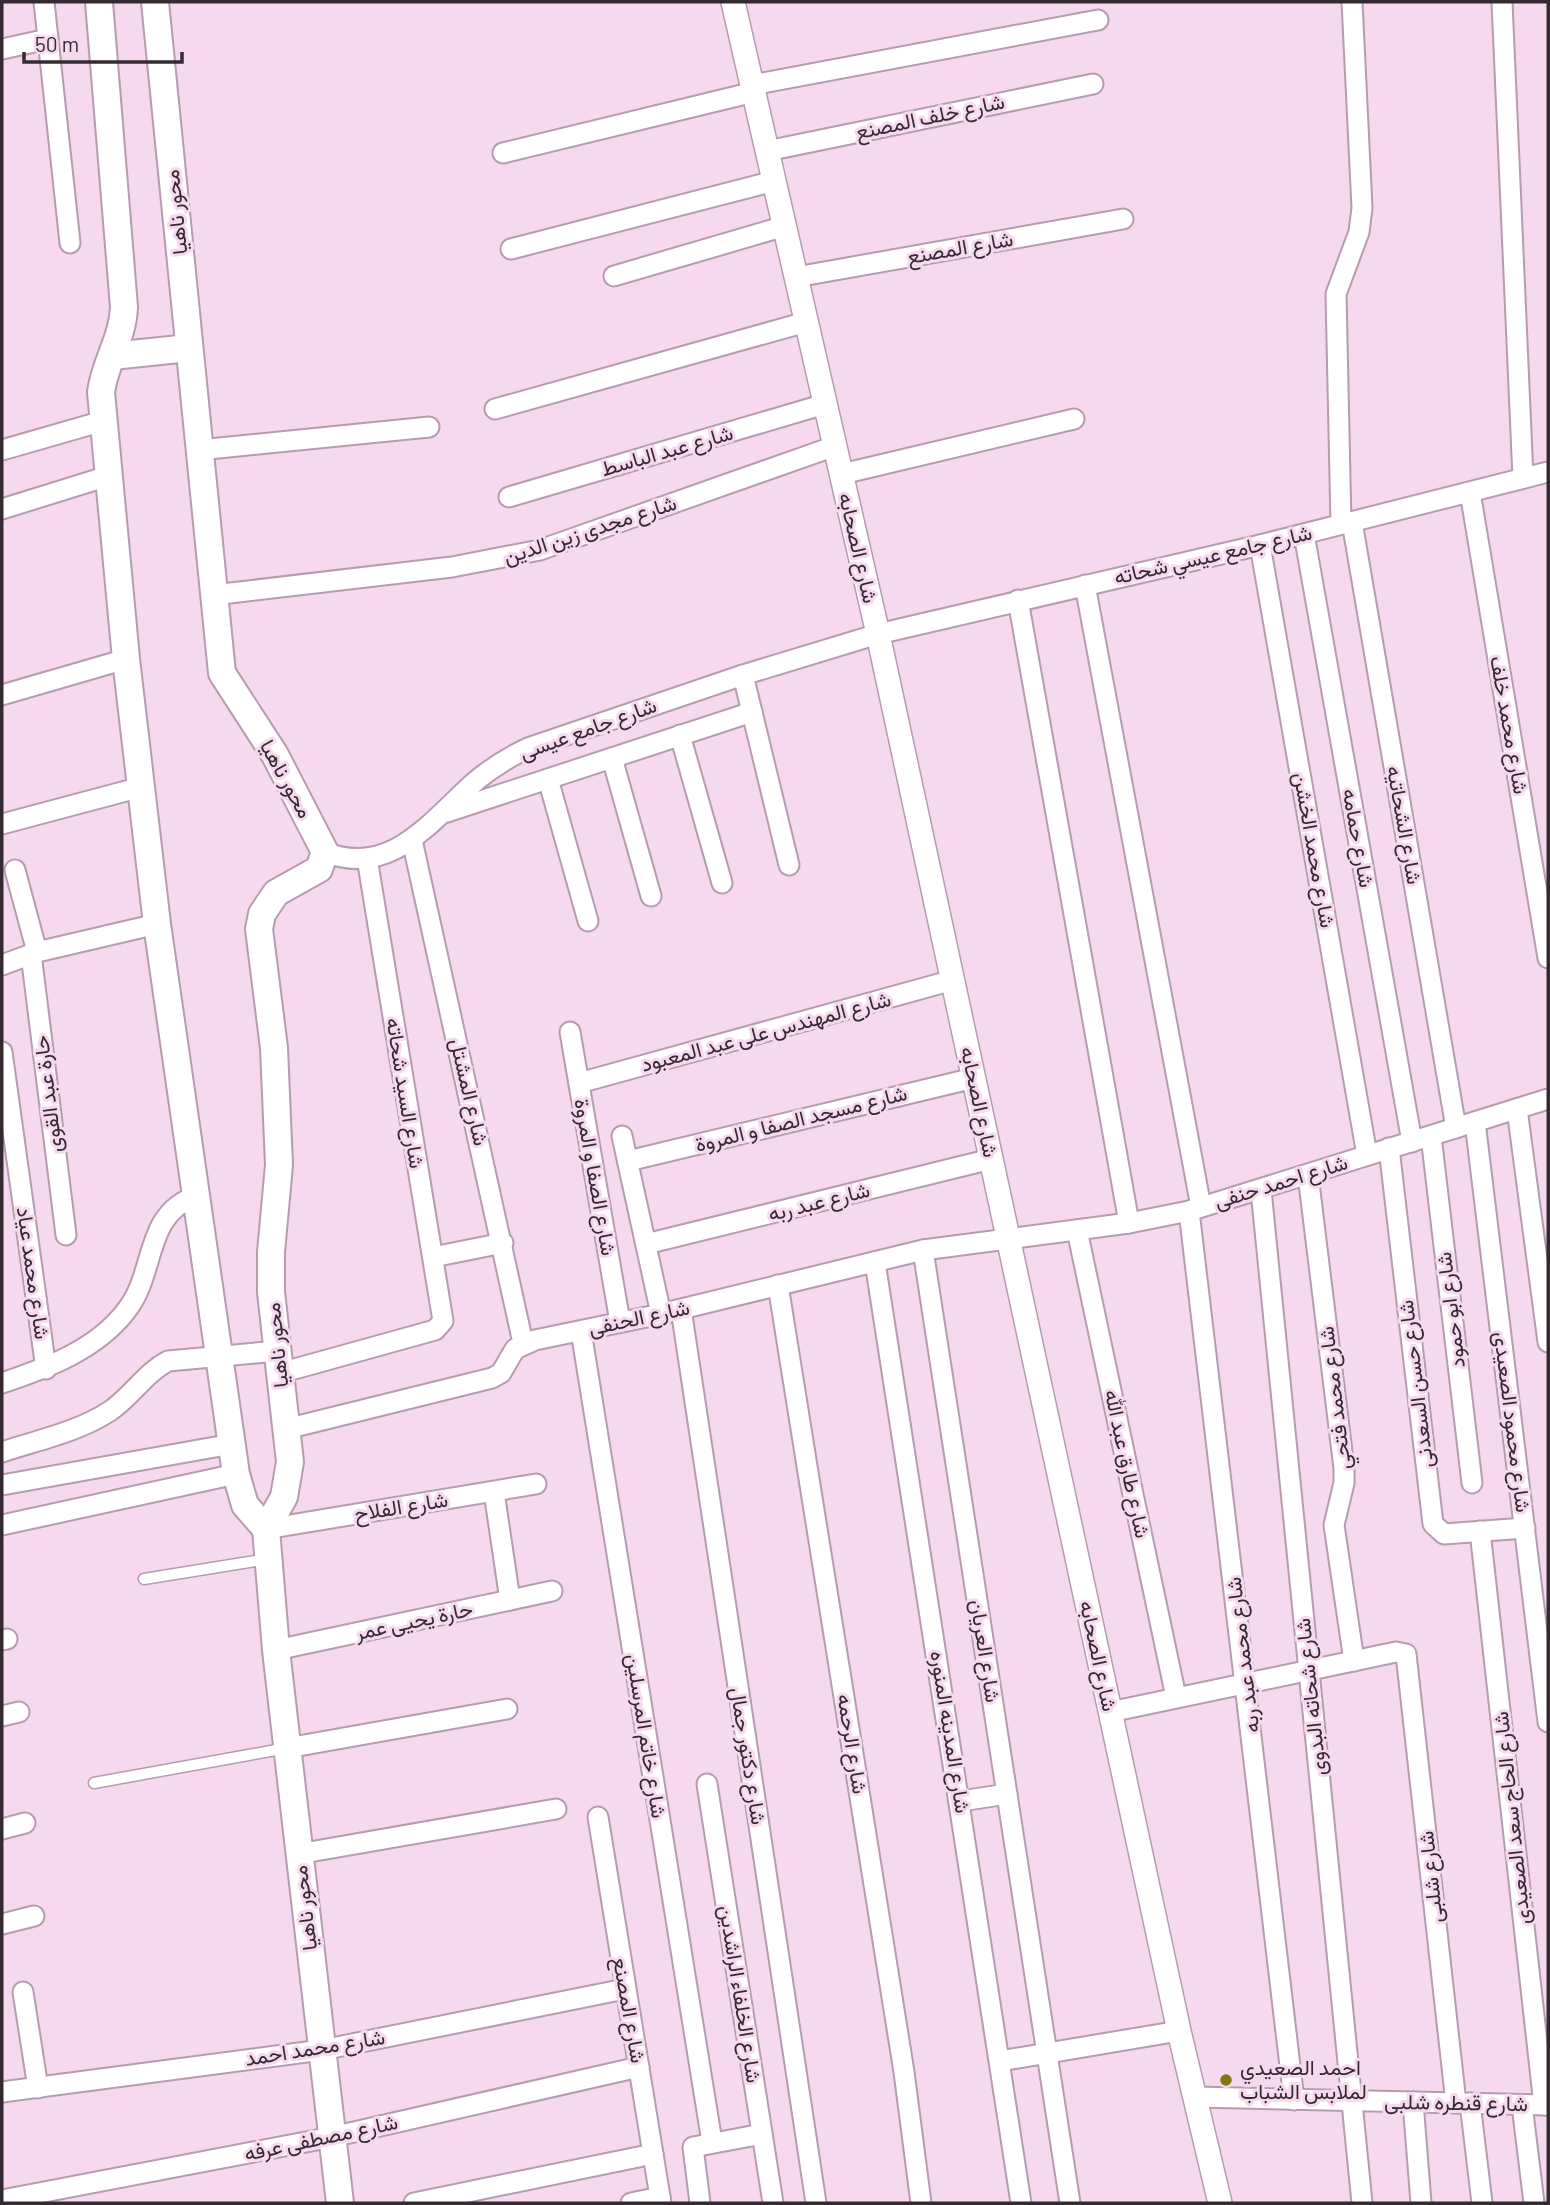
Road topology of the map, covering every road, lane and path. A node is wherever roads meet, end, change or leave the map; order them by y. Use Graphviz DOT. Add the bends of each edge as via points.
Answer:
graph roads {
  1 [pos="44,2"];
  2 [pos="99,2"];
  3 [pos="155,2"];
  4 [pos="733,2"];
  5 [pos="1352,2"];
  6 [pos="1502,2"];
  7 [pos="1098,20"];
  8 [pos="48,38"];
  9 [pos="2,49"];
  10 [pos="1093,84"];
  11 [pos="753,89"];
  12 [pos="767,151"];
  13 [pos="503,153"];
  14 [pos="774,181"];
  15 [pos="1123,219"];
  16 [pos="785,226"];
  17 [pos="70,243"];
  18 [pos="511,249"];
  19 [pos="614,276"];
  20 [pos="796,277"];
  21 [pos="806,322"];
  22 [pos="189,348"];
  23 [pos="112,356"];
  24 [pos="825,404"];
  25 [pos="495,410"];
  26 [pos="1074,419"];
  27 [pos="103,421"];
  28 [pos="429,427"];
  29 [pos="835,446"];
  30 [pos="2,450"];
  31 [pos="199,450"];
  32 [pos="1548,472"];
  33 [pos="842,474"];
  34 [pos="108,476"];
  35 [pos="1523,478"];
  36 [pos="1470,492"];
  37 [pos="509,497"];
  38 [pos="2,509"];
  39 [pos="1347,523"];
  40 [pos="1304,534"];
  41 [pos="1260,545"];
  42 [pos="1085,584"];
  43 [pos="213,595"];
  44 [pos="1018,600"];
  45 [pos="878,634"];
  46 [pos="126,659"];
  47 [pos="743,675"];
  48 [pos="2,695"];
  49 [pos="752,712"];
  50 [pos="680,735"];
  51 [pos="612,758"];
  52 [pos="548,779"];
  53 [pos="141,787"];
  54 [pos="441,814"];
  55 [pos="2,824"];
  56 [pos="412,840"];
  57 [pos="325,852"];
  58 [pos="366,858"];
  59 [pos="789,865"];
  60 [pos="15,870"];
  61 [pos="722,883"];
  62 [pos="651,896"];
  63 [pos="588,921"];
  64 [pos="157,924"];
  65 [pos="34,953"];
  66 [pos="1548,958"];
  67 [pos="2,965"];
  68 [pos="953,980"];
  69 [pos="570,1032"];
  70 [pos="2,1052"];
  71 [pos="974,1077"];
  72 [pos="579,1083"];
  73 [pos="1548,1099"];
  74 [pos="1517,1109"];
  75 [pos="1465,1125"];
  76 [pos="622,1136"];
  77 [pos="1431,1136"];
  78 [pos="1412,1142"];
  79 [pos="1389,1148"];
  80 [pos="1367,1155"];
  81 [pos="991,1159"];
  82 [pos="628,1161"];
  83 [pos="1308,1175"];
  84 [pos="1261,1190"];
  85 [pos="196,1196"];
  86 [pos="1195,1209"];
  87 [pos="1129,1223"];
  88 [pos="1077,1230"];
  89 [pos="65,1235"];
  90 [pos="1008,1237"];
  91 [pos="503,1243"];
  92 [pos="646,1244"];
  93 [pos="923,1250"];
  94 [pos="433,1257"];
  95 [pos="875,1262"];
  96 [pos="778,1285"];
  97 [pos="681,1309"];
  98 [pos="661,1314"];
  99 [pos="620,1322"];
  100 [pos="581,1331"];
  101 [pos="1548,1342"];
  102 [pos="523,1343"];
  103 [pos="219,1354"];
  104 [pos="278,1362"];
  105 [pos="46,1368"];
  106 [pos="2,1383"];
  107 [pos="286,1429"];
  108 [pos="232,1444"];
  109 [pos="2,1452"];
  110 [pos="236,1474"];
  111 [pos="1472,1483"];
  112 [pos="536,1484"];
  113 [pos="2,1485"];
  114 [pos="494,1492"];
  115 [pos="2,1525"];
  116 [pos="1525,1528"];
  117 [pos="266,1529"];
  118 [pos="1480,1531"];
  119 [pos="268,1559"];
  120 [pos="144,1579"];
  121 [pos="552,1591"];
  122 [pos="510,1600"];
  123 [pos="276,1650"];
  124 [pos="1354,1661"];
  125 [pos="1308,1671"];
  126 [pos="1247,1682"];
  127 [pos="1177,1698"];
  128 [pos="507,1709"];
  129 [pos="1110,1712"];
  130 [pos="1548,1722"];
  131 [pos="287,1748"];
  132 [pos="94,1783"];
  133 [pos="707,1784"];
  134 [pos="1007,1794"];
  135 [pos="961,1801"];
  136 [pos="556,1809"];
  137 [pos="598,1817"];
  138 [pos="25,1824"];
  139 [pos="2,1829"];
  140 [pos="299,1854"];
  141 [pos="34,1916"];
  142 [pos="2,1924"];
  143 [pos="625,1989"];
  144 [pos="23,1992"];
  145 [pos="1179,2031"];
  146 [pos="322,2050"];
  147 [pos="1047,2053"];
  148 [pos="1000,2061"];
  149 [pos="639,2067"];
  150 [pos="38,2088"];
  151 [pos="2,2092"];
  152 [pos="1195,2097"];
  153 [pos="1294,2100"];
  154 [pos="1350,2101"];
  155 [pos="1413,2102"];
  156 [pos="1463,2103"];
  157 [pos="1522,2105"];
  158 [pos="1546,2105"];
  159 [pos="762,2134"];
  160 [pos="332,2137"];
  161 [pos="712,2142"];
  162 [pos="653,2154"];
  163 [pos="2,2200"];
  164 [pos="660,2200"];
  165 [pos="340,2203"];
  166 [pos="414,2203"];
  167 [pos="631,2203"];
  168 [pos="700,2203"];
  169 [pos="773,2203"];
  170 [pos="816,2203"];
  171 [pos="921,2203"];
  172 [pos="1021,2203"];
  173 [pos="1070,2203"];
  174 [pos="1220,2203"];
  175 [pos="1362,2203"];
  176 [pos="1421,2203"];
  177 [pos="1482,2203"];
  178 [pos="1534,2203"];
  1 -- 8 [label="street"];
  2 -- 23 [label="main road" via="124,307 122,331"];
  3 -- 22 [label="main road, محور ناهيا"];
  4 -- 11 [label="street, شارع الصحابه"];
  5 -- 39 [label="street, شارع الشحاتيه" via="1362,208 1359,232 1336,294"];
  6 -- 35 [label="street"];
  7 -- 11 [label="street"];
  8 -- 9 [label="street"];
  8 -- 17 [label="street"];
  10 -- 12 [label="street, شارع خلف المصنع"];
  11 -- 12 [label="street, شارع الصحابه"];
  11 -- 13 [label="street"];
  12 -- 14 [label="street, شارع الصحابه"];
  14 -- 16 [label="street, شارع الصحابه"];
  14 -- 18 [label="street"];
  15 -- 20 [label="street, شارع المصنع"];
  16 -- 19 [label="street"];
  16 -- 20 [label="street, شارع الصحابه"];
  20 -- 21 [label="street, شارع الصحابه"];
  21 -- 24 [label="street, شارع الصحابه"];
  21 -- 25 [label="street"];
  22 -- 23 [label="main road"];
  22 -- 31 [label="main road, محور ناهيا"];
  23 -- 27 [label="main road" via="103,379"];
  24 -- 29 [label="street, شارع الصحابه"];
  24 -- 37 [label="street, شارع عبد الباسط"];
  26 -- 33 [label="street"];
  27 -- 30 [label="street"];
  27 -- 34 [label="main road"];
  28 -- 31 [label="street"];
  29 -- 33 [label="street, شارع الصحابه"];
  29 -- 43 [label="street, شارع مجدى زين الدين" via="540,550 452,567"];
  31 -- 43 [label="main road, محور ناهيا"];
  32 -- 35 [label="street, شارع جامع عيسي شحاته"];
  33 -- 45 [label="street, شارع الصحابه"];
  34 -- 38 [label="street"];
  34 -- 46 [label="main road"];
  35 -- 36 [label="street, شارع جامع عيسي شحاته"];
  36 -- 39 [label="street, شارع جامع عيسي شحاته"];
  36 -- 66 [label="street, شارع محمد خلف"];
  39 -- 40 [label="street, شارع جامع عيسي شحاته"];
  39 -- 75 [label="street, شارع الشحاتيه"];
  40 -- 41 [label="street, شارع جامع عيسي شحاته"];
  40 -- 78 [label="street, شارع حمامه"];
  41 -- 42 [label="street, شارع جامع عيسي شحاته"];
  41 -- 80 [label="street, شارع محمد الخشن"];
  42 -- 44 [label="street, شارع جامع عيسي شحاته"];
  42 -- 86 [label="street, شارع محمد عبد ربه"];
  43 -- 57 [label="main road, محور ناهيا" via="222,673 275,755"];
  44 -- 45 [label="street, شارع جامع عيسي شحاته"];
  44 -- 87 [label="street"];
  45 -- 47 [label="street, شارع جامع عيسى"];
  45 -- 68 [label="street, شارع الصحابه"];
  46 -- 48 [label="street"];
  46 -- 53 [label="main road"];
  47 -- 49 [label="street"];
  47 -- 54 [label="street, شارع جامع عيسى" via="528,748 505,760"];
  49 -- 50 [label="street"];
  49 -- 59 [label="street"];
  50 -- 51 [label="street"];
  50 -- 61 [label="street"];
  51 -- 52 [label="street"];
  51 -- 62 [label="street"];
  52 -- 54 [label="street"];
  52 -- 63 [label="street"];
  53 -- 55 [label="street"];
  53 -- 64 [label="main road"];
  54 -- 56 [label="street, شارع جامع عيسى"];
  56 -- 58 [label="street, شارع جامع عيسى"];
  56 -- 91 [label="street, شارع المشتل"];
  57 -- 58 [label="street, شارع جامع عيسى" via="347,860"];
  57 -- 104 [label="main road, محور ناهيا" via="319,869 269,900 259,929 274,1048 278,1139 270,1272"];
  58 -- 94 [label="street, شارع السيد شحاته"];
  60 -- 65 [label="street, حارة عبد القوى"];
  64 -- 65 [label="street"];
  64 -- 85 [label="main road"];
  65 -- 67 [label="street"];
  65 -- 89 [label="street, حارة عبد القوى"];
  68 -- 71 [label="street, شارع الصحابه"];
  68 -- 72 [label="street, شارع المهندس على عبد المعبود"];
  69 -- 72 [label="street, شارع الصفا و المروة"];
  70 -- 105 [label="street, شارع محمد عياد"];
  71 -- 81 [label="street, شارع الصحابه"];
  71 -- 82 [label="street, شارع مسجد الصفا و المروة"];
  72 -- 99 [label="street, شارع الصفا و المروة"];
  73 -- 74 [label="street, شارع احمد حنفى"];
  74 -- 75 [label="street, شارع احمد حنفى"];
  74 -- 101 [label="street"];
  75 -- 77 [label="street, شارع احمد حنفى"];
  75 -- 116 [label="street, شارع محمود الصعيدى"];
  76 -- 82 [label="street"];
  77 -- 78 [label="street, شارع احمد حنفى"];
  77 -- 111 [label="street, شارع ابو حمود"];
  78 -- 79 [label="street, شارع احمد حنفى"];
  79 -- 80 [label="street, شارع احمد حنفى"];
  79 -- 118 [label="street, شارع حسن السعدنى" via="1433,1524 1444,1534"];
  80 -- 83 [label="street, شارع احمد حنفى"];
  81 -- 90 [label="street, شارع الصحابه"];
  81 -- 92 [label="street, شارع عبد ربه"];
  82 -- 92 [label="street"];
  83 -- 84 [label="street, شارع احمد حنفى"];
  83 -- 124 [label="street, شارع محمد فتحي" via="1345,1468 1334,1525"];
  84 -- 86 [label="street, شارع احمد حنفى"];
  84 -- 125 [label="street, شارع شحاته البدوى"];
  85 -- 103 [label="main road"];
  85 -- 105 [label="street" via="179,1202 159,1228 137,1293 116,1323"];
  86 -- 87 [label="street, شارع احمد حنفى"];
  86 -- 126 [label="street, شارع محمد عبد ربه"];
  87 -- 88 [label="street, شارع احمد حنفى"];
  88 -- 90 [label="street, شارع احمد حنفى"];
  88 -- 127 [label="street, شارع طارق عبد الله"];
  90 -- 93 [label="street, شارع الحنفى"];
  90 -- 129 [label="street, شارع الصحابه"];
  91 -- 94 [label="street"];
  91 -- 102 [label="street, شارع المشتل"];
  92 -- 98 [label="street"];
  93 -- 95 [label="street, شارع الحنفى"];
  93 -- 134 [label="street, شارع العريان"];
  94 -- 104 [label="street, شارع السيد شحاته" via="443,1318 440,1327"];
  95 -- 96 [label="street, شارع الحنفى"];
  95 -- 135 [label="street, شارع المدينه المنوره"];
  96 -- 97 [label="street, شارع الحنفى"];
  96 -- 171 [label="street, شارع الرحمه" via="902,2058"];
  97 -- 98 [label="street, شارع الحنفى"];
  97 -- 170 [label="street, شارع دكتور جمال"];
  98 -- 99 [label="street, شارع الحنفى"];
  99 -- 100 [label="street, شارع الحنفى"];
  100 -- 102 [label="street, شارع الحنفى"];
  100 -- 161 [label="street, شارع خاتم المرسلين"];
  102 -- 107 [label="street" via="492,1378"];
  103 -- 104 [label="street"];
  103 -- 108 [label="main road"];
  103 -- 109 [label="street" via="169,1361 95,1420"];
  104 -- 107 [label="main road, محور ناهيا"];
  105 -- 106 [label="street"];
  107 -- 117 [label="main road, محور ناهيا" via="288,1480"];
  108 -- 110 [label="main road"];
  108 -- 113 [label="street"];
  110 -- 115 [label="street"];
  110 -- 117 [label="main road" via="245,1505"];
  112 -- 114 [label="street, شارع الفلاح"];
  114 -- 117 [label="street, شارع الفلاح"];
  114 -- 122 [label="street"];
  116 -- 118 [label="street, شارع حسن السعدنى"];
  116 -- 130 [label="street, شارع محمود الصعيدى"];
  117 -- 119 [label="main road, محور ناهيا"];
  118 -- 158 [label="street, شارع الحاج سعد الصعيدى"];
  119 -- 120 [label="lane"];
  119 -- 123 [label="main road, محور ناهيا"];
  121 -- 122 [label="street, حارة يحيى عمر"];
  122 -- 123 [label="street, حارة يحيى عمر"];
  123 -- 131 [label="main road, محور ناهيا"];
  124 -- 125 [label="street"];
  124 -- 156 [label="street, شارع شلبى" via="1404,1652 1407,1656"];
  125 -- 126 [label="street"];
  125 -- 154 [label="street, شارع شحاته البدوى"];
  126 -- 127 [label="street"];
  126 -- 153 [label="street, شارع محمد عبد ربه"];
  127 -- 129 [label="street"];
  128 -- 131 [label="street"];
  129 -- 145 [label="street, شارع الصحابه"];
  131 -- 132 [label="lane"];
  131 -- 140 [label="main road, محور ناهيا"];
  133 -- 159 [label="street, شارع الخلفاء الراشدين"];
  134 -- 135 [label="street"];
  134 -- 147 [label="street, شارع العريان"];
  135 -- 148 [label="street, شارع المدينه المنوره"];
  136 -- 140 [label="street"];
  137 -- 143 [label="street, شارع المصنع"];
  138 -- 139 [label="street"];
  140 -- 146 [label="main road, محور ناهيا"];
  141 -- 142 [label="street"];
  143 -- 146 [label="street, شارع محمد احمد"];
  143 -- 149 [label="street, شارع المصنع"];
  144 -- 150 [label="street"];
  145 -- 147 [label="street"];
  145 -- 152 [label="street, شارع الصحابه"];
  146 -- 150 [label="street, شارع محمد احمد"];
  146 -- 160 [label="main road, محور ناهيا"];
  147 -- 148 [label="street"];
  147 -- 173 [label="street, شارع العريان"];
  148 -- 172 [label="street, شارع المدينه المنوره"];
  149 -- 160 [label="street, شارع مصطفى عرفه"];
  149 -- 162 [label="street, شارع المصنع"];
  150 -- 151 [label="street, شارع محمد احمد"];
  152 -- 153 [label="street, شارع قنطره شلبى"];
  152 -- 174 [label="street, شارع الصحابه"];
  153 -- 154 [label="street, شارع قنطره شلبى"];
  154 -- 155 [label="street, شارع قنطره شلبى"];
  154 -- 175 [label="street, شارع شحاته البدوى"];
  155 -- 156 [label="street, شارع قنطره شلبى"];
  155 -- 176 [label="street"];
  156 -- 157 [label="street, شارع قنطره شلبى"];
  156 -- 177 [label="street, شارع شلبى"];
  157 -- 158 [label="street, شارع قنطره شلبى"];
  157 -- 178 [label="street"];
  159 -- 161 [label="street"];
  159 -- 169 [label="street, شارع الخلفاء الراشدين"];
  160 -- 163 [label="street, شارع مصطفى عرفه"];
  160 -- 165 [label="main road, محور ناهيا"];
  161 -- 168 [label="street" via="692,2151"];
  162 -- 164 [label="street, شارع المصنع"];
  162 -- 166 [label="street"];
  164 -- 167 [label="street"];
}
